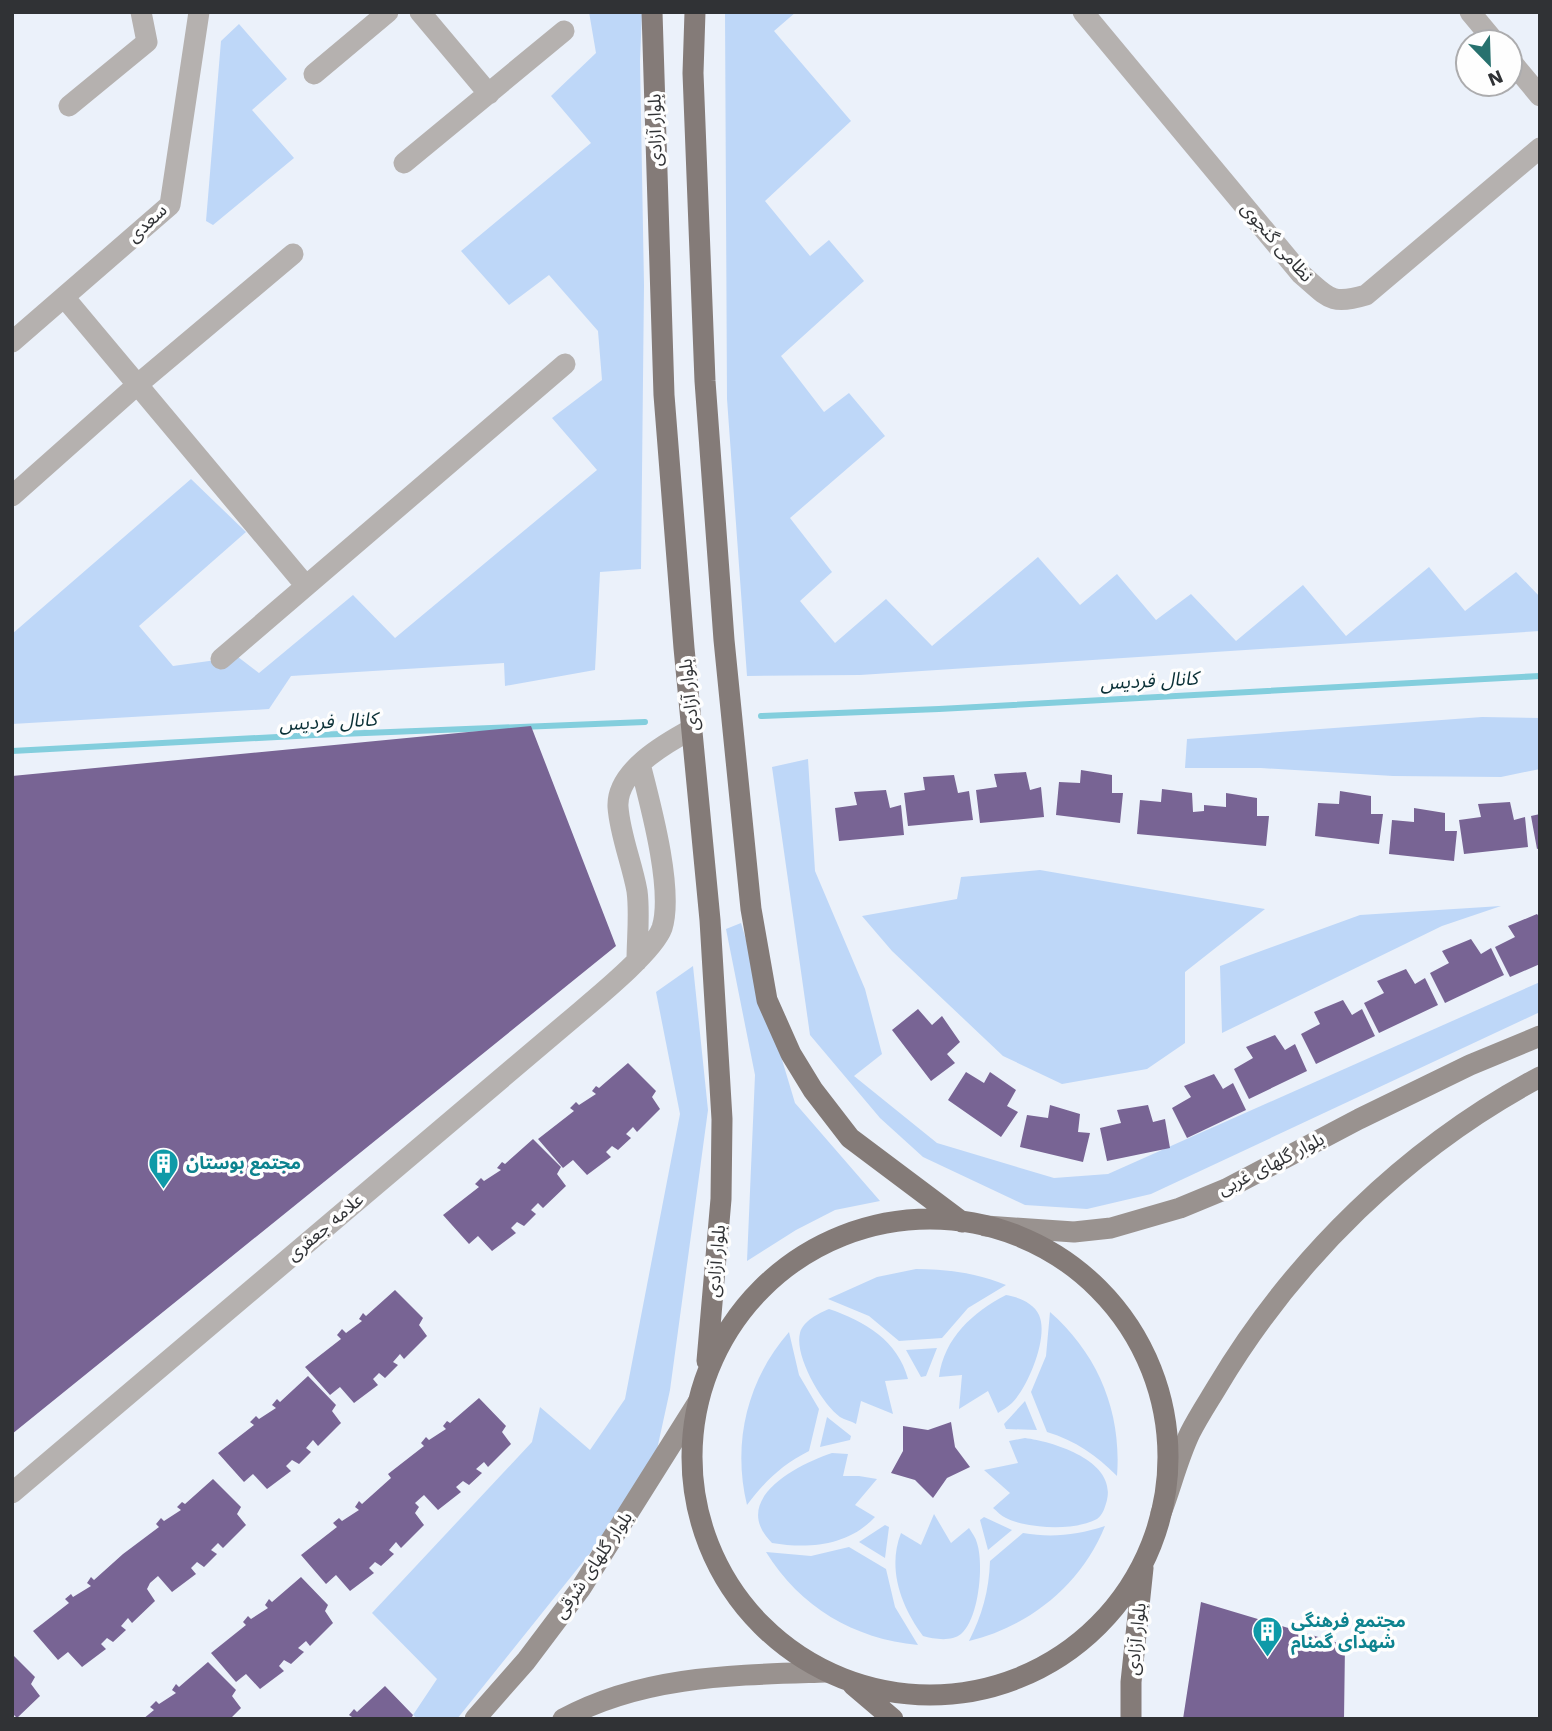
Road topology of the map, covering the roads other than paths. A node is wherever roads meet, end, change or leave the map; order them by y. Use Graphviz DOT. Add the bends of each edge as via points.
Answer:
graph roads {
  1 [pos="141,12"];
  2 [pos="199,12"];
  3 [pos="388,12"];
  4 [pos="420,12"];
  5 [pos="652,12"];
  6 [pos="695,12"];
  7 [pos="1083,12"];
  8 [pos="1470,12"];
  9 [pos="1483,28"];
  10 [pos="564,31"];
  11 [pos="314,74"];
  12 [pos="1524,77"];
  13 [pos="489,94"];
  14 [pos="1540,96"];
  15 [pos="69,106"];
  16 [pos="1540,148"];
  17 [pos="404,163"];
  18 [pos="293,254"];
  19 [pos="64,297"];
  20 [pos="12,342"];
  21 [pos="565,364"];
  22 [pos="138,385"];
  23 [pos="12,496"];
  24 [pos="306,586"];
  25 [pos="221,659"];
  26 [pos="692,729"];
  27 [pos="640,764"];
  28 [pos="637,961"];
  29 [pos="1540,1036"];
  30 [pos="1540,1077"];
  31 [pos="962,1222"];
  32 [pos="986,1226"];
  33 [pos="705,1378"];
  34 [pos="698,1402"];
  35 [pos="12,1493"];
  36 [pos="1161,1513"];
  37 [pos="1144,1560"];
  38 [pos="826,1672"];
  39 [pos="849,1681"];
  40 [pos="475,1719"];
  41 [pos="563,1719"];
  42 [pos="893,1719"];
  43 [pos="1130,1719"];
  1 -- 15 [label="street" via="147,43"];
  2 -- 19 [label="street, سعدی" via="170,205"];
  3 -- 11 [label="street"];
  4 -- 13 [label="street"];
  5 -- 26 [label="main road, بلوار آزادی" via="664,396"];
  6 -- 31 [label="main road" via="693,73 705,381 724,640 750,895 767,1000 791,1054 849,1138"];
  7 -- 16 [label="street, نظامی گنجوی" via="1301,274 1329,298 1345,301 1366,295"];
  8 -- 9 [label="street"];
  10 -- 13 [label="street"];
  12 -- 14 [label="street"];
  13 -- 17 [label="street"];
  18 -- 22 [label="street"];
  19 -- 20 [label="street, سعدی"];
  19 -- 22 [label="street"];
  21 -- 24 [label="street"];
  22 -- 23 [label="street"];
  22 -- 24 [label="street"];
  24 -- 25 [label="street"];
  26 -- 27 [label="street"];
  26 -- 33 [label="main road, بلوار آزادی" via="723,1119 721,1199"];
  27 -- 28 [label="street" via="624,782 618,804 637,892"];
  27 -- 28 [label="street, علامه جعفری" via="657,831 666,907 661,930"];
  28 -- 35 [label="street, علامه جعفری"];
  29 -- 32 [label="main road, بلوار گلهای غربی" via="1469,1065 1180,1208 1099,1230"];
  30 -- 36 [label="main road" via="1430,1149 1370,1199 1282,1294 1252,1331 1190,1433"];
  31 -- 32 [label="main road"];
  31 -- 33 [label="main road" via="912,1220 875,1226 795,1261 741,1312"];
  32 -- 36 [label="main road" via="1033,1243 1065,1262 1094,1285 1127,1323 1150,1366 1164,1414 1168,1464"];
  33 -- 34 [label="main road"];
  34 -- 38 [label="main road" via="692,1476 709,1548 733,1592 756,1621 784,1646"];
  34 -- 40 [label="main road, بلوار گلهای شرقی" via="581,1588"];
  36 -- 37 [label="main road"];
  37 -- 39 [label="main road" via="1118,1602 1084,1638 1020,1677 972,1691 922,1695"];
  37 -- 43 [label="main road, بلوار آزادی"];
  38 -- 39 [label="main road"];
  38 -- 41 [label="main road" via="658,1684 601,1700"];
  39 -- 42 [label="main road"];
}
